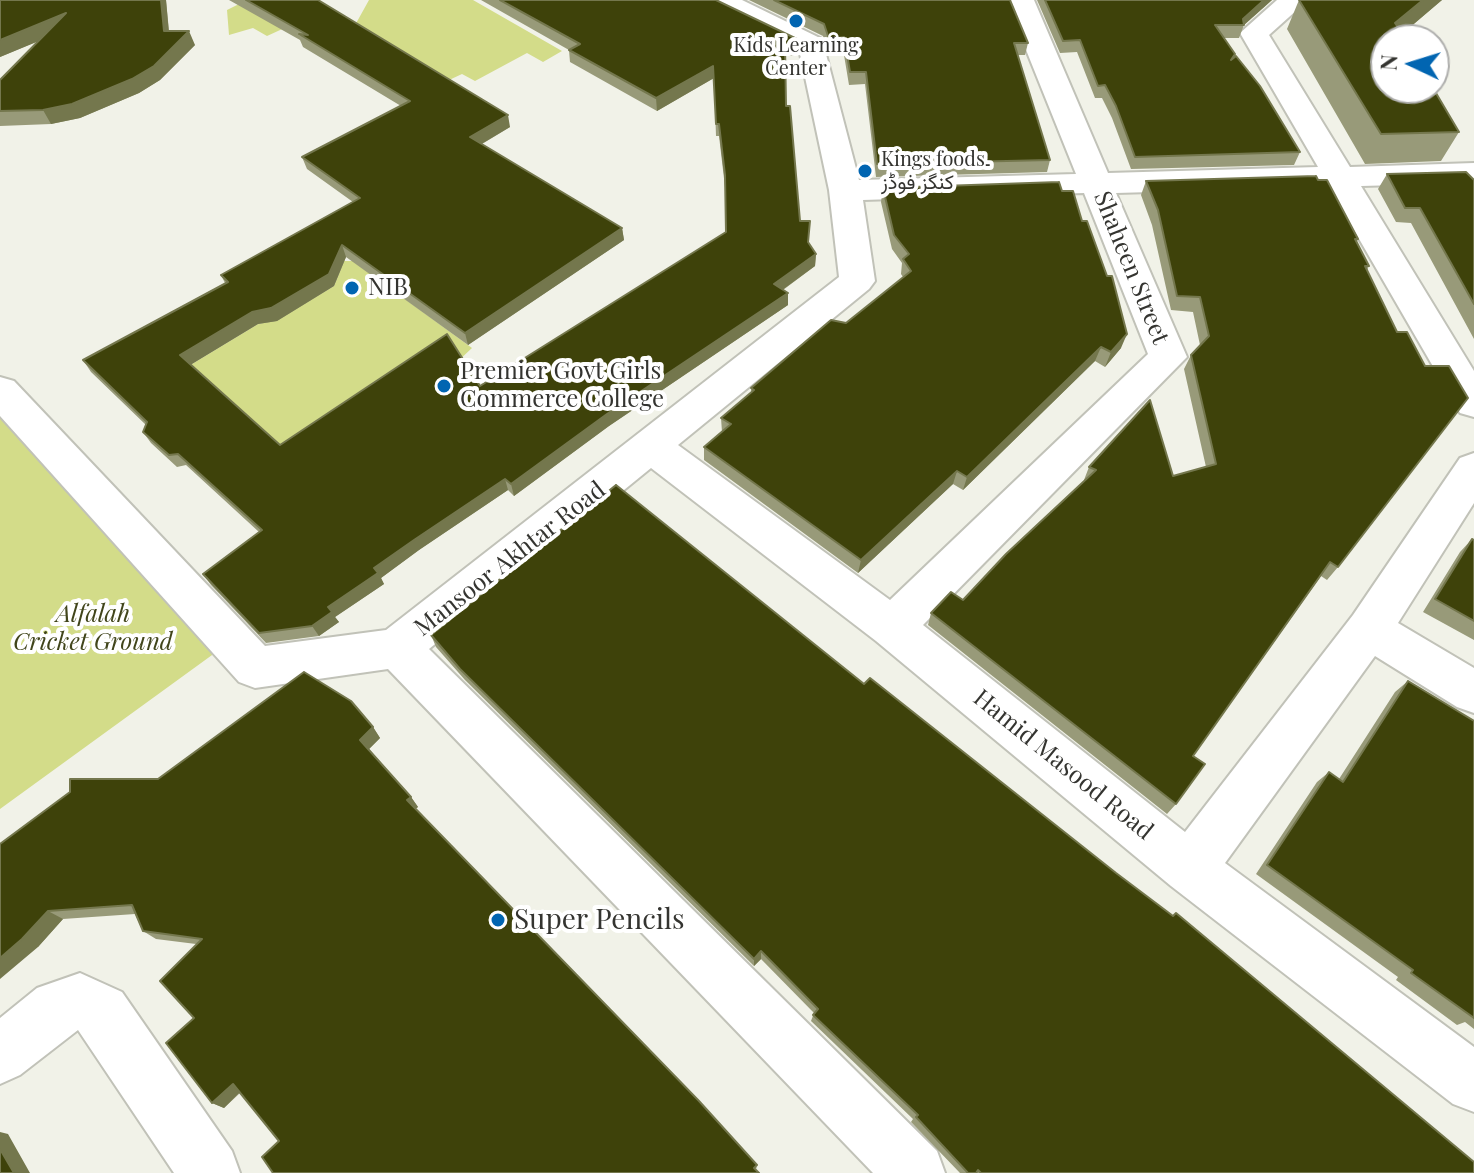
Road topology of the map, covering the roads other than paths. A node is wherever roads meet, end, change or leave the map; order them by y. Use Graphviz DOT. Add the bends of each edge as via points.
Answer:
graph roads {
  1 [pos="721,0"];
  2 [pos="1020,0"];
  3 [pos="1294,0"];
  4 [pos="1474,173"];
  5 [pos="1336,177"];
  6 [pos="1096,184"];
  7 [pos="845,190"];
  8 [pos="0,391"];
  9 [pos="1474,403"];
  10 [pos="652,447"];
  11 [pos="1474,469"];
  12 [pos="892,627"];
  13 [pos="1369,629"];
  14 [pos="397,648"];
  15 [pos="1474,692"];
  16 [pos="1189,868"];
  17 [pos="0,1055"];
  18 [pos="1474,1083"];
  19 [pos="210,1173"];
  20 [pos="915,1173"];
  1 -- 7 [label="street, Mansoor Akhtar Road" via="812,45"];
  2 -- 6 [label="street, Shaheen Street"];
  3 -- 5 [label="street" via="1254,33"];
  4 -- 5 [label="street"];
  5 -- 6 [label="street"];
  5 -- 9 [label="street"];
  6 -- 7 [label="street"];
  6 -- 12 [label="street, Shaheen Street" via="1168,357"];
  7 -- 10 [label="street, Mansoor Akhtar Road" via="857,281"];
  8 -- 14 [label="street" via="255,668"];
  10 -- 12 [label="street, Hamid Masood Road"];
  10 -- 14 [label="street, Mansoor Akhtar Road"];
  11 -- 13 [label="street"];
  12 -- 16 [label="street, Hamid Masood Road"];
  13 -- 15 [label="street"];
  13 -- 16 [label="street"];
  14 -- 20 [label="street, Mansoor Akhtar Road"];
  16 -- 18 [label="street, Hamid Masood Road"];
  17 -- 19 [label="street" via="57,1008 80,1001 102,1012"];
}
